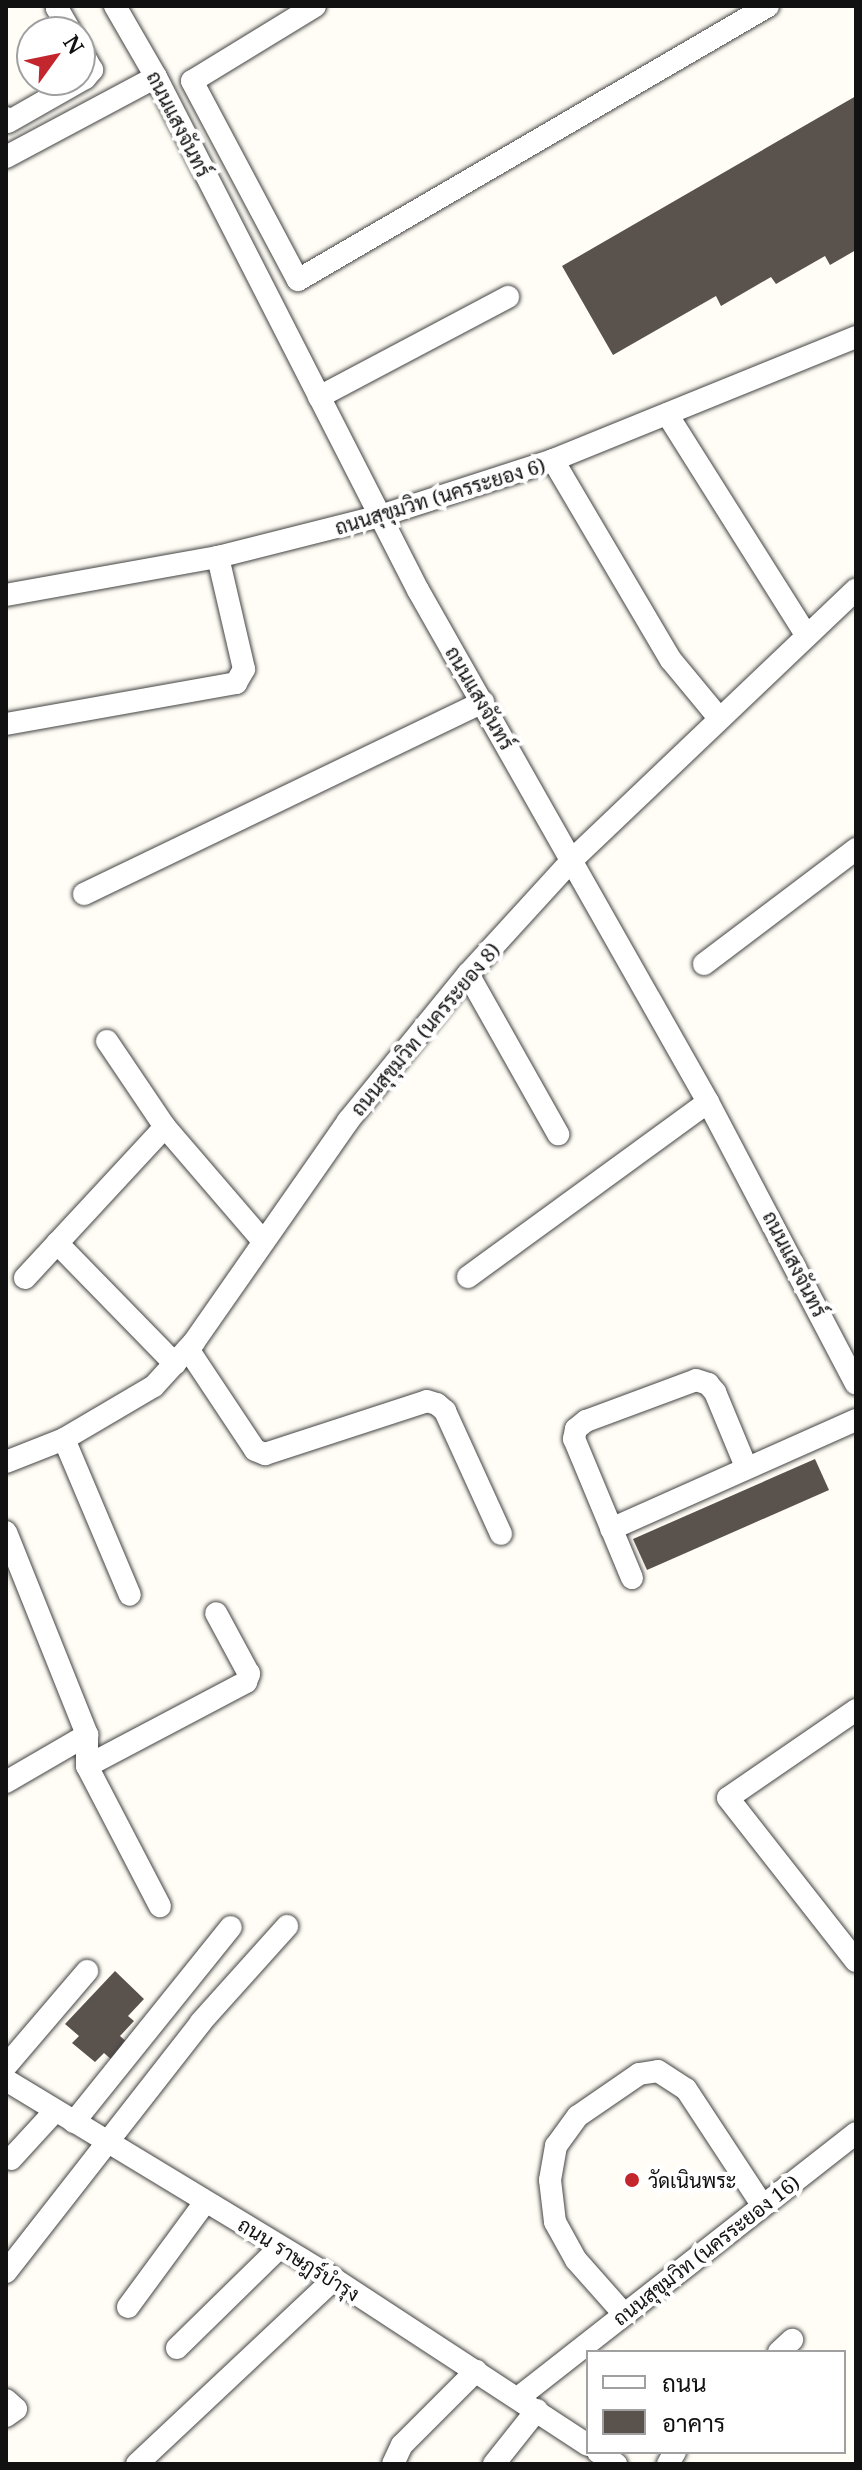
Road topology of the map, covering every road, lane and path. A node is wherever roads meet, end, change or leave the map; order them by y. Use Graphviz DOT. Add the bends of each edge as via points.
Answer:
graph roads {
  1 [pos="115,6"];
  2 [pos="315,6"];
  3 [pos="768,6"];
  4 [pos="156,77"];
  5 [pos="54,96"];
  6 [pos="6,118"];
  7 [pos="6,157"];
  8 [pos="508,297"];
  9 [pos="856,337"];
  10 [pos="319,397"];
  11 [pos="667,414"];
  12 [pos="553,460"];
  13 [pos="380,516"];
  14 [pos="218,557"];
  15 [pos="856,590"];
  16 [pos="6,595"];
  17 [pos="807,636"];
  18 [pos="483,702"];
  19 [pos="719,718"];
  20 [pos="6,724"];
  21 [pos="856,849"];
  22 [pos="572,860"];
  23 [pos="84,894"];
  24 [pos="704,964"];
  25 [pos="468,974"];
  26 [pos="107,1041"];
  27 [pos="708,1102"];
  28 [pos="165,1127"];
  29 [pos="558,1134"];
  30 [pos="263,1241"];
  31 [pos="57,1243"];
  32 [pos="468,1277"];
  33 [pos="25,1278"];
  34 [pos="181,1357"];
  35 [pos="856,1384"];
  36 [pos="856,1420"];
  37 [pos="64,1439"];
  38 [pos="6,1462"];
  39 [pos="746,1467"];
  40 [pos="611,1529"];
  41 [pos="6,1532"];
  42 [pos="501,1534"];
  43 [pos="632,1578"];
  44 [pos="130,1595"];
  45 [pos="216,1613"];
  46 [pos="856,1710"];
  47 [pos="87,1735"];
  48 [pos="87,1766"];
  49 [pos="6,1782"];
  50 [pos="160,1906"];
  51 [pos="287,1926"];
  52 [pos="231,1927"];
  53 [pos="856,1961"];
  54 [pos="87,1971"];
  55 [pos="6,2066"];
  56 [pos="6,2080"];
  57 [pos="65,2116"];
  58 [pos="856,2133"];
  59 [pos="110,2143"];
  60 [pos="11,2159"];
  61 [pos="205,2202"];
  62 [pos="763,2206"];
  63 [pos="280,2247"];
  64 [pos="6,2272"];
  65 [pos="334,2279"];
  66 [pos="128,2307"];
  67 [pos="624,2314"];
  68 [pos="177,2348"];
  69 [pos="476,2371"];
  70 [pos="6,2400"];
  71 [pos="527,2404"];
  72 [pos="6,2416"];
  73 [pos="586,2444"];
  74 [pos="137,2464"];
  75 [pos="393,2464"];
  76 [pos="494,2464"];
  1 -- 4 [label="street, ถนนแสงจันทร์"];
  2 -- 3 [label="street" via="192,81 298,280"];
  4 -- 7 [label="street"];
  4 -- 10 [label="street, ถนนแสงจันทร์"];
  5 -- 6 [label="street" via="8,122"];
  8 -- 10 [label="street"];
  9 -- 11 [label="street, ถนนสุขุมวิท (นครระยอง 6)"];
  10 -- 13 [label="street, ถนนแสงจันทร์"];
  11 -- 12 [label="street, ถนนสุขุมวิท (นครระยอง 6)"];
  11 -- 17 [label="street"];
  12 -- 13 [label="street, ถนนสุขุมวิท (นครระยอง 6)"];
  12 -- 19 [label="street" via="671,660"];
  13 -- 14 [label="street, ถนนสุขุมวิท (นครระยอง 6)"];
  13 -- 18 [label="street, ถนนแสงจันทร์"];
  14 -- 16 [label="street, ถนนสุขุมวิท (นครระยอง 6)"];
  14 -- 20 [label="street" via="244,669 236,683"];
  15 -- 17 [label="street, ถนนสุขุมวิท (นครระยอง 8)"];
  17 -- 19 [label="street, ถนนสุขุมวิท (นครระยอง 8)"];
  18 -- 22 [label="street, ถนนแสงจันทร์"];
  18 -- 23 [label="street"];
  19 -- 22 [label="street, ถนนสุขุมวิท (นครระยอง 8)"];
  21 -- 24 [label="street"];
  22 -- 25 [label="street, ถนนสุขุมวิท (นครระยอง 8)"];
  22 -- 27 [label="street, ถนนแสงจันทร์"];
  25 -- 29 [label="street"];
  25 -- 30 [label="street, ถนนสุขุมวิท (นครระยอง 8)" via="348,1121"];
  26 -- 28 [label="street"];
  27 -- 32 [label="street"];
  27 -- 35 [label="street, ถนนแสงจันทร์"];
  28 -- 30 [label="street"];
  28 -- 31 [label="street"];
  30 -- 34 [label="street, ถนนสุขุมวิท (นครระยอง 8)"];
  31 -- 33 [label="street"];
  31 -- 34 [label="street"];
  34 -- 37 [label="street, ถนนสุขุมวิท (นครระยอง 8)" via="133,1401"];
  34 -- 42 [label="street" via="255,1450 265,1454 427,1401 437,1404 445,1411"];
  36 -- 39 [label="street"];
  37 -- 38 [label="street, ถนนสุขุมวิท (นครระยอง 8)"];
  37 -- 44 [label="street"];
  39 -- 40 [label="street"];
  39 -- 40 [label="street" via="715,1392 696,1380 586,1421 574,1439"];
  40 -- 43 [label="street"];
  41 -- 47 [label="street"];
  45 -- 48 [label="street" via="249,1674 246,1682"];
  46 -- 53 [label="street" via="728,1798"];
  47 -- 48 [label="street"];
  47 -- 49 [label="street"];
  48 -- 50 [label="street"];
  51 -- 59 [label="street" via="201,2022"];
  52 -- 57 [label="street"];
  54 -- 55 [label="street"];
  56 -- 57 [label="street, ถนน ราษฎร์บำรุง"];
  57 -- 59 [label="street, ถนน ราษฎร์บำรุง"];
  57 -- 60 [label="street"];
  58 -- 62 [label="street, ถนนสุขุมวิท (นครระยอง 16)"];
  59 -- 61 [label="street, ถนน ราษฎร์บำรุง"];
  59 -- 64 [label="street"];
  61 -- 63 [label="street, ถนน ราษฎร์บำรุง"];
  61 -- 66 [label="street"];
  62 -- 67 [label="street, ถนนสุขุมวิท (นครระยอง 16)"];
  62 -- 67 [label="street" via="686,2089 658,2071 639,2074 578,2116 556,2146 550,2180 555,2222 576,2260"];
  63 -- 65 [label="street, ถนน ราษฎร์บำรุง"];
  63 -- 68 [label="street"];
  65 -- 69 [label="street, ถนน ราษฎร์บำรุง"];
  65 -- 74 [label="street"];
  67 -- 71 [label="street, ถนนสุขุมวิท (นครระยอง 16)"];
  69 -- 71 [label="street, ถนน ราษฎร์บำรุง"];
  69 -- 75 [label="street" via="402,2445"];
  70 -- 72 [label="street" via="16,2409"];
  71 -- 73 [label="street, ถนน ราษฎร์บำรุง"];
  71 -- 76 [label="street, ถนนสุขุมวิท (นครระยอง 16)"];
}
